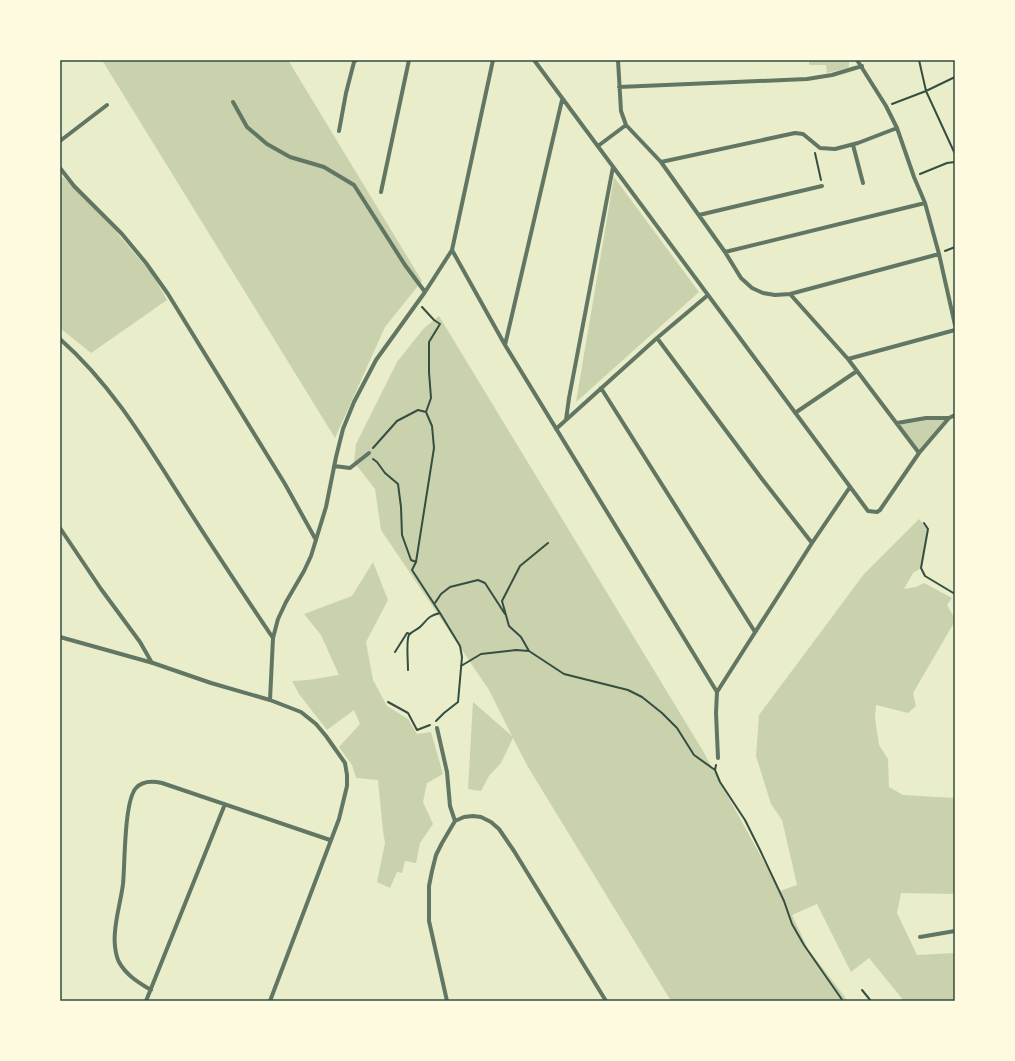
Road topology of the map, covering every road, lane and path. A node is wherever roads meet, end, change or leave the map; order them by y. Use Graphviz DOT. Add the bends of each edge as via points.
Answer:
graph roads {
  1 [pos="356,60"];
  2 [pos="409,60"];
  3 [pos="493,60"];
  4 [pos="534,60"];
  5 [pos="618,60"];
  6 [pos="857,60"];
  7 [pos="919,60"];
  8 [pos="862,66"];
  9 [pos="955,77"];
  10 [pos="619,87"];
  11 [pos="926,91"];
  12 [pos="562,100"];
  13 [pos="233,102"];
  14 [pos="107,105"];
  15 [pos="886,106"];
  16 [pos="626,124"];
  17 [pos="897,128"];
  18 [pos="340,131"];
  19 [pos="60,141"];
  20 [pos="852,145"];
  21 [pos="598,146"];
  22 [pos="816,146"];
  23 [pos="955,154"];
  24 [pos="661,162"];
  25 [pos="955,162"];
  26 [pos="613,167"];
  27 [pos="60,168"];
  28 [pos="914,177"];
  29 [pos="863,183"];
  30 [pos="822,186"];
  31 [pos="381,192"];
  32 [pos="925,203"];
  33 [pos="699,215"];
  34 [pos="955,247"];
  35 [pos="452,250"];
  36 [pos="725,252"];
  37 [pos="939,254"];
  38 [pos="425,292"];
  39 [pos="708,294"];
  40 [pos="790,294"];
  41 [pos="417,302"];
  42 [pos="955,325"];
  43 [pos="955,330"];
  44 [pos="657,338"];
  45 [pos="60,339"];
  46 [pos="505,345"];
  47 [pos="848,359"];
  48 [pos="857,371"];
  49 [pos="601,388"];
  50 [pos="426,412"];
  51 [pos="796,414"];
  52 [pos="955,415"];
  53 [pos="949,418"];
  54 [pos="566,420"];
  55 [pos="897,423"];
  56 [pos="556,429"];
  57 [pos="919,453"];
  58 [pos="368,454"];
  59 [pos="334,466"];
  60 [pos="850,487"];
  61 [pos="924,523"];
  62 [pos="60,528"];
  63 [pos="316,540"];
  64 [pos="548,543"];
  65 [pos="812,543"];
  66 [pos="416,562"];
  67 [pos="955,594"];
  68 [pos="435,603"];
  69 [pos="440,613"];
  70 [pos="507,617"];
  71 [pos="755,632"];
  72 [pos="410,634"];
  73 [pos="60,637"];
  74 [pos="273,638"];
  75 [pos="529,651"];
  76 [pos="395,652"];
  77 [pos="153,663"];
  78 [pos="461,666"];
  79 [pos="408,670"];
  80 [pos="717,692"];
  81 [pos="270,700"];
  82 [pos="388,702"];
  83 [pos="436,728"];
  84 [pos="718,758"];
  85 [pos="715,770"];
  86 [pos="225,804"];
  87 [pos="455,821"];
  88 [pos="330,840"];
  89 [pos="955,931"];
  90 [pos="920,937"];
  91 [pos="151,990"];
  92 [pos="862,990"];
  93 [pos="146,1001"];
  94 [pos="270,1001"];
  95 [pos="447,1001"];
  96 [pos="606,1001"];
  97 [pos="843,1001"];
  98 [pos="872,1001"];
  1 -- 18 [label="street" via="346,93"];
  2 -- 31 [label="street"];
  3 -- 35 [label="street"];
  4 -- 12 [label="street"];
  5 -- 10 [label="street"];
  6 -- 8 [label="street"];
  7 -- 11 [label="path"];
  8 -- 10 [label="street" via="832,75 807,78"];
  8 -- 15 [label="street"];
  9 -- 11 [label="path"];
  10 -- 16 [label="street" via="621,110"];
  11 -- 15 [label="path"];
  11 -- 23 [label="path"];
  12 -- 21 [label="street"];
  12 -- 46 [label="street"];
  13 -- 38 [label="street" via="246,127 267,144 290,157 324,167 354,184"];
  14 -- 19 [label="street"];
  15 -- 17 [label="street"];
  16 -- 21 [label="street"];
  16 -- 24 [label="street"];
  17 -- 20 [label="street"];
  17 -- 28 [label="street"];
  20 -- 22 [label="street" via="835,150"];
  20 -- 29 [label="street"];
  21 -- 26 [label="street"];
  22 -- 24 [label="street" via="804,134 795,133"];
  22 -- 30 [label="path" via="814,154"];
  24 -- 33 [label="street"];
  25 -- 28 [label="path"];
  26 -- 39 [label="street"];
  26 -- 54 [label="street"];
  27 -- 63 [label="street" via="74,186 122,234 168,294 286,484"];
  28 -- 32 [label="street"];
  30 -- 33 [label="street"];
  32 -- 36 [label="street"];
  32 -- 37 [label="street"];
  33 -- 36 [label="street"];
  34 -- 37 [label="path"];
  35 -- 38 [label="street"];
  35 -- 46 [label="street"];
  36 -- 40 [label="street" via="752,288 775,295"];
  37 -- 40 [label="street"];
  37 -- 42 [label="street"];
  38 -- 41 [label="street"];
  39 -- 44 [label="street"];
  39 -- 51 [label="street"];
  40 -- 47 [label="street"];
  41 -- 50 [label="path" via="440,324 429,342 428,372 431,398"];
  41 -- 59 [label="street" via="376,360 354,402 343,429"];
  43 -- 47 [label="street"];
  44 -- 49 [label="street"];
  44 -- 65 [label="street"];
  45 -- 74 [label="street" via="102,381 136,427"];
  46 -- 56 [label="street"];
  47 -- 48 [label="street"];
  48 -- 51 [label="street"];
  48 -- 55 [label="street"];
  49 -- 54 [label="street"];
  49 -- 71 [label="street"];
  50 -- 58 [label="path" via="418,410 398,421"];
  50 -- 66 [label="path" via="432,426 434,448"];
  51 -- 60 [label="street"];
  52 -- 53 [label="street"];
  53 -- 55 [label="street" via="926,418"];
  53 -- 57 [label="street"];
  54 -- 56 [label="street"];
  55 -- 57 [label="street"];
  56 -- 80 [label="street"];
  57 -- 60 [label="street" via="877,512 868,511"];
  58 -- 59 [label="street" via="350,468"];
  58 -- 66 [label="path" via="398,484 402,535 411,560"];
  59 -- 63 [label="street"];
  60 -- 65 [label="street"];
  61 -- 67 [label="path" via="928,529 920,568 925,576"];
  62 -- 77 [label="street"];
  63 -- 74 [label="street" via="304,571 278,619"];
  64 -- 70 [label="path" via="520,566 502,601"];
  65 -- 71 [label="street"];
  66 -- 68 [label="path" via="412,570"];
  68 -- 69 [label="path"];
  68 -- 70 [label="path" via="450,587 478,580 486,583"];
  69 -- 72 [label="path" via="426,619"];
  69 -- 78 [label="path" via="460,646"];
  70 -- 75 [label="path" via="509,626 521,637"];
  71 -- 80 [label="street"];
  72 -- 76 [label="path" via="407,633"];
  72 -- 79 [label="path"];
  73 -- 77 [label="street"];
  74 -- 81 [label="street"];
  75 -- 78 [label="path" via="482,654"];
  75 -- 85 [label="path" via="564,674 628,690 642,697 677,728 694,755"];
  77 -- 81 [label="street"];
  78 -- 82 [label="path" via="458,702 434,724 417,730 408,713"];
  80 -- 84 [label="street"];
  81 -- 88 [label="street" via="301,712 316,724 345,763 347,786 339,819"];
  83 -- 87 [label="street"];
  84 -- 85 [label="path"];
  85 -- 97 [label="path" via="745,820 804,946"];
  86 -- 88 [label="street"];
  86 -- 91 [label="street"];
  86 -- 91 [label="street" via="155,781 135,788 127,825 123,883 115,933 116,951 119,963 134,980"];
  87 -- 95 [label="street" via="436,856 429,886 429,921"];
  87 -- 96 [label="street" via="464,817 481,817 499,830"];
  88 -- 94 [label="street"];
  89 -- 90 [label="street"];
  91 -- 93 [label="street"];
  92 -- 98 [label="path"];
}
